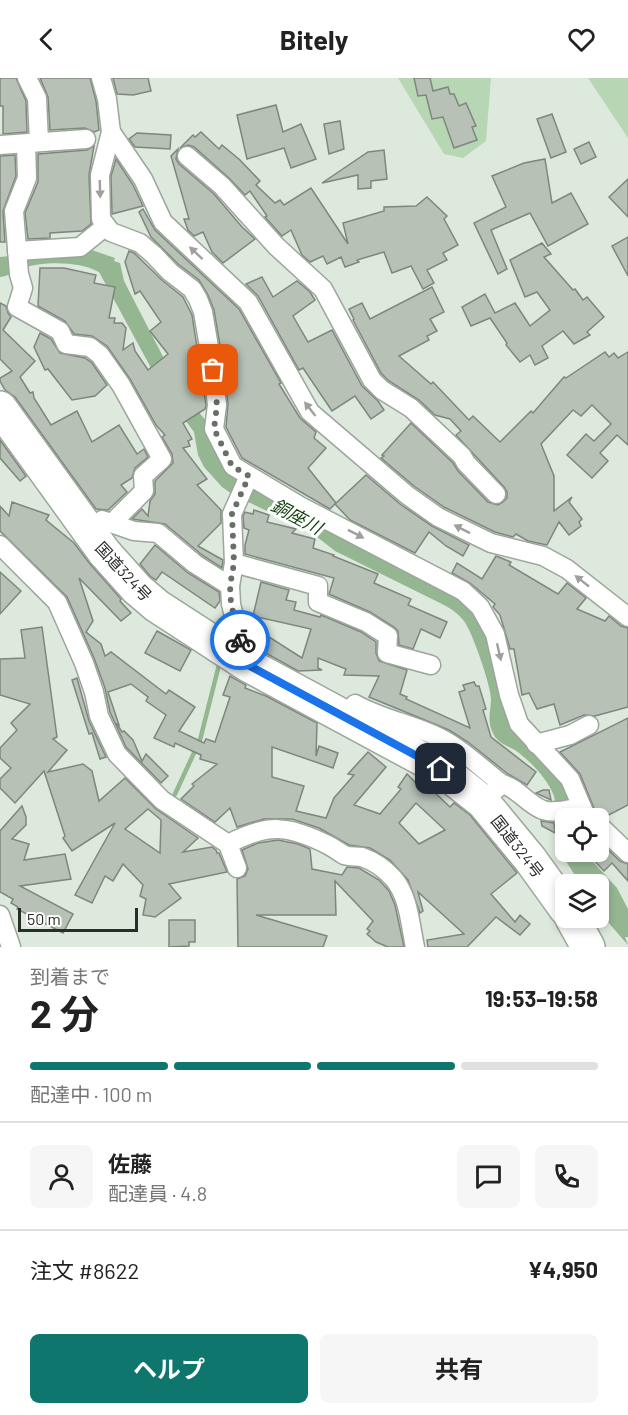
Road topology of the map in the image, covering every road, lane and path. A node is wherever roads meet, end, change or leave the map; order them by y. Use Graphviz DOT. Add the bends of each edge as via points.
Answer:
graph roads {
  1 [pos="27,78"];
  2 [pos="101,78"];
  3 [pos="111,132"];
  4 [pos="86,139"];
  5 [pos="33,143"];
  6 [pos="0,145"];
  7 [pos="187,156"];
  8 [pos="106,226"];
  9 [pos="17,252"];
  10 [pos="0,408"];
  11 [pos="249,476"];
  12 [pos="496,494"];
  13 [pos="73,510"];
  14 [pos="112,523"];
  15 [pos="0,545"];
  16 [pos="234,563"];
  17 [pos="230,586"];
  18 [pos="628,617"];
  19 [pos="248,665"];
  20 [pos="431,665"];
  21 [pos="589,725"];
  22 [pos="536,744"];
  23 [pos="493,793"];
  24 [pos="583,808"];
  25 [pos="555,812"];
  26 [pos="609,835"];
  27 [pos="228,844"];
  28 [pos="628,853"];
  29 [pos="237,868"];
  30 [pos="555,894"];
  31 [pos="0,915"];
  32 [pos="578,928"];
  33 [pos="11,947"];
  34 [pos="415,947"];
  35 [pos="588,947"];
  1 -- 5 [label="street" via="37,98"];
  2 -- 3 [label="street"];
  3 -- 8 [label="street, one-way" via="100,175 101,219"];
  18 -- 3 [label="street, one-way" via="567,569 543,556 491,543 438,517 310,412 248,302 163,222 143,179"];
  4 -- 5 [label="street"];
  5 -- 6 [label="street"];
  5 -- 9 [label="street" via="27,178 14,211"];
  7 -- 12 [label="street" via="222,186 276,246 323,289 372,380 418,414"];
  8 -- 9 [label="street" via="80,246"];
  8 -- 11 [label="street" via="111,232 140,243 192,289 198,299 213,370 217,405 214,429 232,466"];
  9 -- 14 [label="street" via="24,288 17,307 60,331 66,344 90,347 100,355 162,459 143,476 144,491"];
  10 -- 13 [label="highway, 国道324号"];
  11 -- 16 [label="street" via="232,514"];
  11 -- 22 [label="street, one-way" via="463,591 480,607 495,634 519,724"];
  13 -- 14 [label="street"];
  13 -- 19 [label="highway, 国道324号" via="137,589"];
  14 -- 17 [label="street" via="134,531 158,533 195,564"];
  15 -- 27 [label="street" via="57,602 117,754 162,800"];
  16 -- 17 [label="street"];
  16 -- 20 [label="street" via="318,586 318,602 388,636 387,653"];
  17 -- 19 [label="street" via="231,604"];
  19 -- 23 [label="highway, 国道324号"];
  21 -- 22 [label="street" via="570,735"];
  22 -- 24 [label="street" via="570,779"];
  23 -- 25 [label="street" via="511,787 542,810"];
  23 -- 30 [label="highway, 国道324号" via="524,851"];
  26 -- 28 [label="street"];
  27 -- 29 [label="street"];
  27 -- 34 [label="street" via="258,830 281,830 304,834 345,855 377,864 404,895"];
  31 -- 33 [label="street"];
  32 -- 35 [label="highway"];
}
